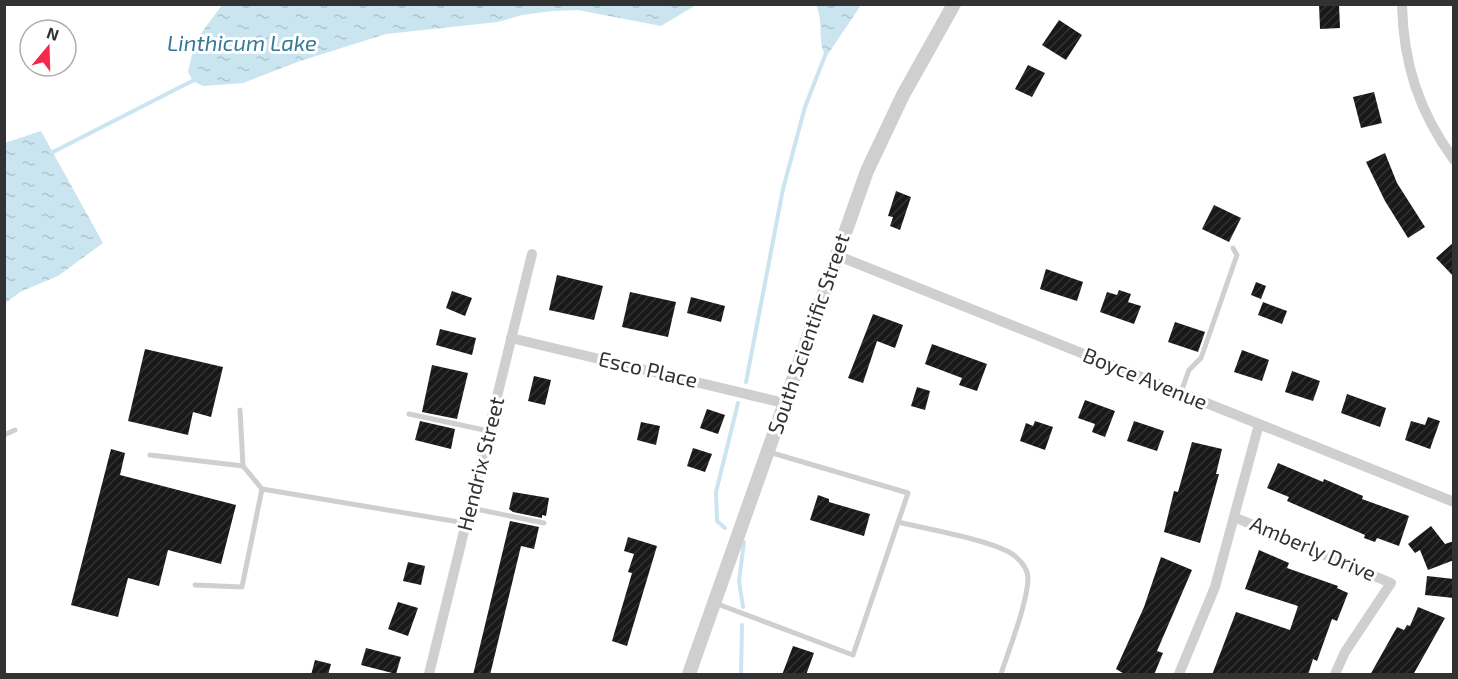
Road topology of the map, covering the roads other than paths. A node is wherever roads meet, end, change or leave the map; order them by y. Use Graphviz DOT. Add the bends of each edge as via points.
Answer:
graph roads {
  1 [pos="954,4"];
  2 [pos="1402,4"];
  3 [pos="1454,160"];
  4 [pos="1233,248"];
  5 [pos="532,254"];
  6 [pos="836,255"];
  7 [pos="511,338"];
  8 [pos="1180,394"];
  9 [pos="784,403"];
  10 [pos="240,410"];
  11 [pos="409,414"];
  12 [pos="1259,424"];
  13 [pos="15,430"];
  14 [pos="489,431"];
  15 [pos="4,435"];
  16 [pos="767,451"];
  17 [pos="150,455"];
  18 [pos="243,466"];
  19 [pos="262,489"];
  20 [pos="1454,502"];
  21 [pos="471,508"];
  22 [pos="1234,517"];
  23 [pos="898,522"];
  24 [pos="467,523"];
  25 [pos="544,523"];
  26 [pos="195,585"];
  27 [pos="714,603"];
  28 [pos="429,675"];
  29 [pos="689,675"];
  30 [pos="1001,675"];
  31 [pos="1179,675"];
  32 [pos="1335,675"];
  1 -- 6 [label="street, South Scientific Street" via="903,95 867,171"];
  2 -- 3 [label="street" via="1402,31 1413,87 1424,114"];
  4 -- 8 [label="lane" via="1237,255 1212,329"];
  5 -- 7 [label="street, Hendrix Street"];
  6 -- 8 [label="street, Boyce Avenue"];
  6 -- 9 [label="street, South Scientific Street"];
  7 -- 9 [label="street, Esco Place"];
  7 -- 14 [label="street, Hendrix Street"];
  8 -- 12 [label="street, Boyce Avenue"];
  9 -- 16 [label="street, South Scientific Street"];
  10 -- 18 [label="lane"];
  11 -- 14 [label="lane"];
  12 -- 20 [label="street, Boyce Avenue"];
  12 -- 22 [label="street"];
  13 -- 15 [label="lane"];
  14 -- 21 [label="street, Hendrix Street"];
  16 -- 23 [label="lane" via="908,493"];
  16 -- 27 [label="street, South Scientific Street"];
  17 -- 18 [label="lane"];
  18 -- 19 [label="lane"];
  19 -- 24 [label="lane"];
  19 -- 26 [label="lane" via="242,587"];
  21 -- 24 [label="street, Hendrix Street"];
  21 -- 25 [label="lane"];
  22 -- 31 [label="street" via="1215,587"];
  22 -- 32 [label="street, Amberly Drive" via="1391,583"];
  23 -- 27 [label="lane" via="853,655"];
  23 -- 30 [label="lane" via="1010,552 1023,563 1028,575 1026,593"];
  24 -- 28 [label="street, Hendrix Street"];
  27 -- 29 [label="street, South Scientific Street"];
}
